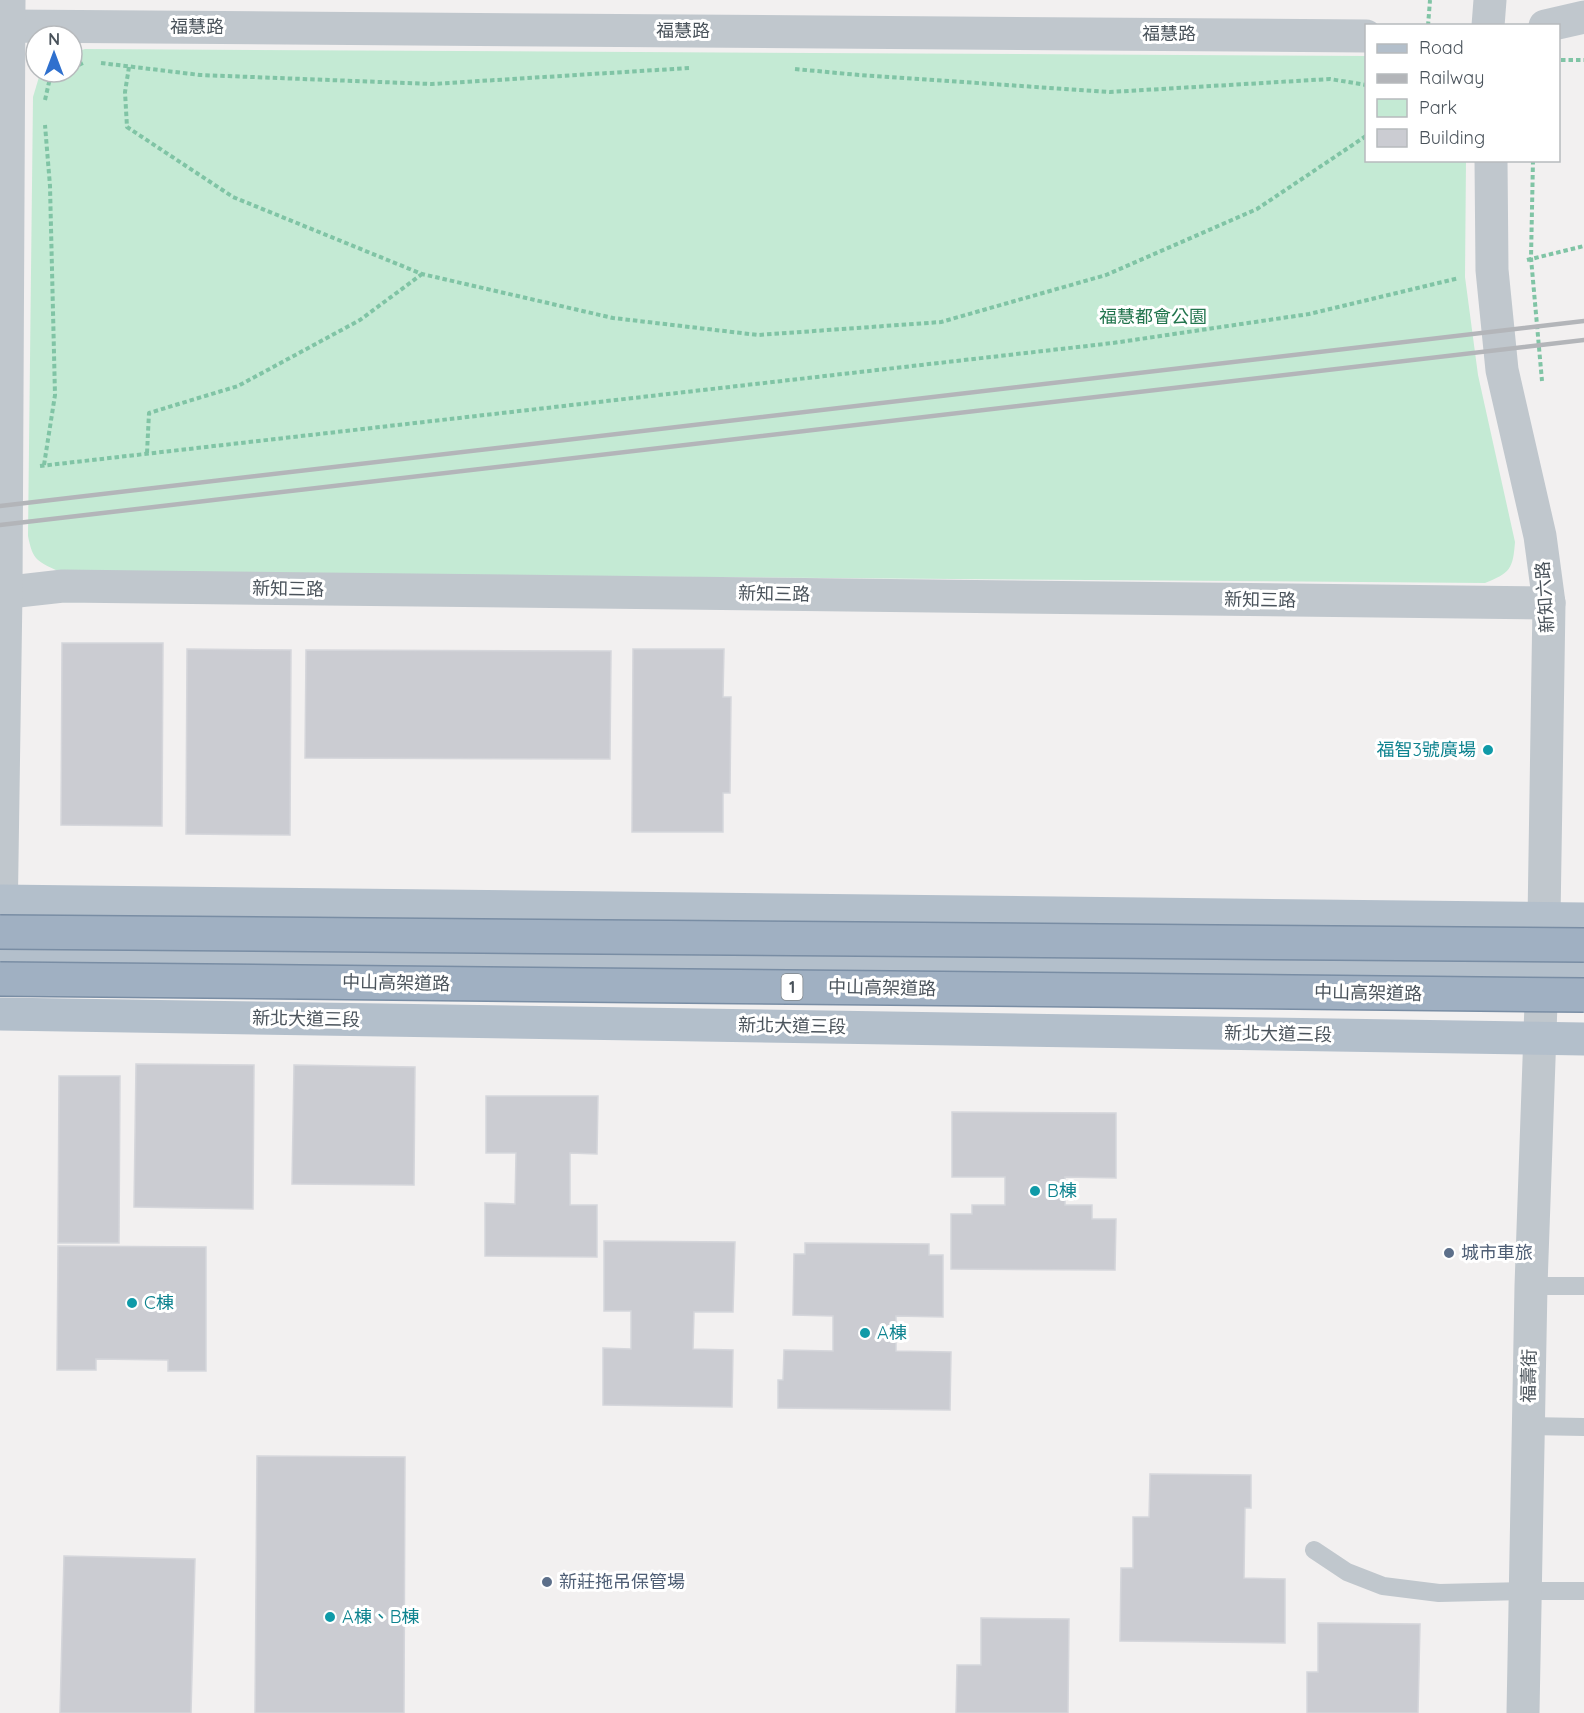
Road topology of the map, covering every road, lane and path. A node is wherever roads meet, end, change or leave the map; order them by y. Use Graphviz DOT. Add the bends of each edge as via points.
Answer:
graph roads {
  1 [pos="1430,0"];
  2 [pos="1491,0"];
  3 [pos="1584,17"];
  4 [pos="6,18"];
  5 [pos="1428,24"];
  6 [pos="1488,24"];
  7 [pos="1554,24"];
  8 [pos="1365,36"];
  9 [pos="1560,60"];
  10 [pos="1584,60"];
  11 [pos="87,62"];
  12 [pos="84,63"];
  13 [pos="97,63"];
  14 [pos="129,67"];
  15 [pos="690,68"];
  16 [pos="793,68"];
  17 [pos="49,84"];
  18 [pos="1365,85"];
  19 [pos="44,106"];
  20 [pos="45,117"];
  21 [pos="1365,137"];
  22 [pos="1491,162"];
  23 [pos="1584,246"];
  24 [pos="1492,270"];
  25 [pos="422,274"];
  26 [pos="147,453"];
  27 [pos="44,465"];
  28 [pos="6,470"];
  29 [pos="3,592"];
  30 [pos="1549,603"];
  31 [pos="0,911"];
  32 [pos="1544,919"];
  33 [pos="1584,919"];
  34 [pos="1584,945"];
  35 [pos="0,954"];
  36 [pos="1542,973"];
  37 [pos="1584,973"];
  38 [pos="0,981"];
  39 [pos="1584,995"];
  40 [pos="0,1014"];
  41 [pos="1539,1039"];
  42 [pos="1584,1039"];
  43 [pos="1531,1286"];
  44 [pos="1584,1287"];
  45 [pos="1528,1426"];
  46 [pos="1584,1427"];
  47 [pos="1314,1550"];
  48 [pos="1525,1591"];
  49 [pos="1584,1591"];
  50 [pos="1523,1713"];
  1 -- 5 [label="path"];
  2 -- 6 [label="street"];
  3 -- 7 [label="street"];
  4 -- 8 [label="street, 福慧路"];
  4 -- 28 [label="street"];
  9 -- 10 [label="path"];
  11 -- 12 [label="path"];
  13 -- 14 [label="path"];
  14 -- 15 [label="path" via="200,75 432,84"];
  14 -- 25 [label="path" via="125,93 127,127 233,197"];
  16 -- 18 [label="path" via="1110,93 1330,79"];
  17 -- 19 [label="path"];
  20 -- 27 [label="path" via="54,395"];
  21 -- 25 [label="path" via="1257,209 1106,275 941,322 758,335 614,318"];
  22 -- 24 [label="street, 新知六路"];
  23 -- 24 [label="path"];
  24 -- 26 [label="path" via="1309,314 1113,343"];
  24 -- 30 [label="street, 新知六路" via="1502,370 1540,536"];
  25 -- 26 [label="path" via="360,320 238,386 149,413"];
  26 -- 27 [label="path"];
  27 -- 28 [label="path"];
  28 -- 29 [label="street"];
  29 -- 30 [label="street, 新知三路" via="63,586"];
  29 -- 31 [label="street"];
  30 -- 32 [label="street, 新知六路"];
  31 -- 32 [label="main road"];
  31 -- 34 [label="highway, bridge"];
  31 -- 35 [label="street"];
  32 -- 33 [label="main road"];
  32 -- 36 [label="street, 新知六路"];
  35 -- 36 [label="main road, 1"];
  35 -- 38 [label="street"];
  36 -- 37 [label="main road, 1"];
  36 -- 41 [label="street, 新知六路"];
  38 -- 39 [label="highway, 中山高架道路 / 1, bridge"];
  40 -- 41 [label="main road, 新北大道三段 / 1"];
  41 -- 42 [label="main road, 新北大道三段 / 1"];
  41 -- 43 [label="street, 福壽街"];
  43 -- 44 [label="lane"];
  43 -- 45 [label="street, 福壽街"];
  45 -- 46 [label="lane"];
  45 -- 48 [label="street, 福壽街"];
  47 -- 48 [label="lane" via="1347,1572 1383,1586 1439,1593"];
  48 -- 49 [label="lane"];
  48 -- 50 [label="street, 福壽街"];
}
